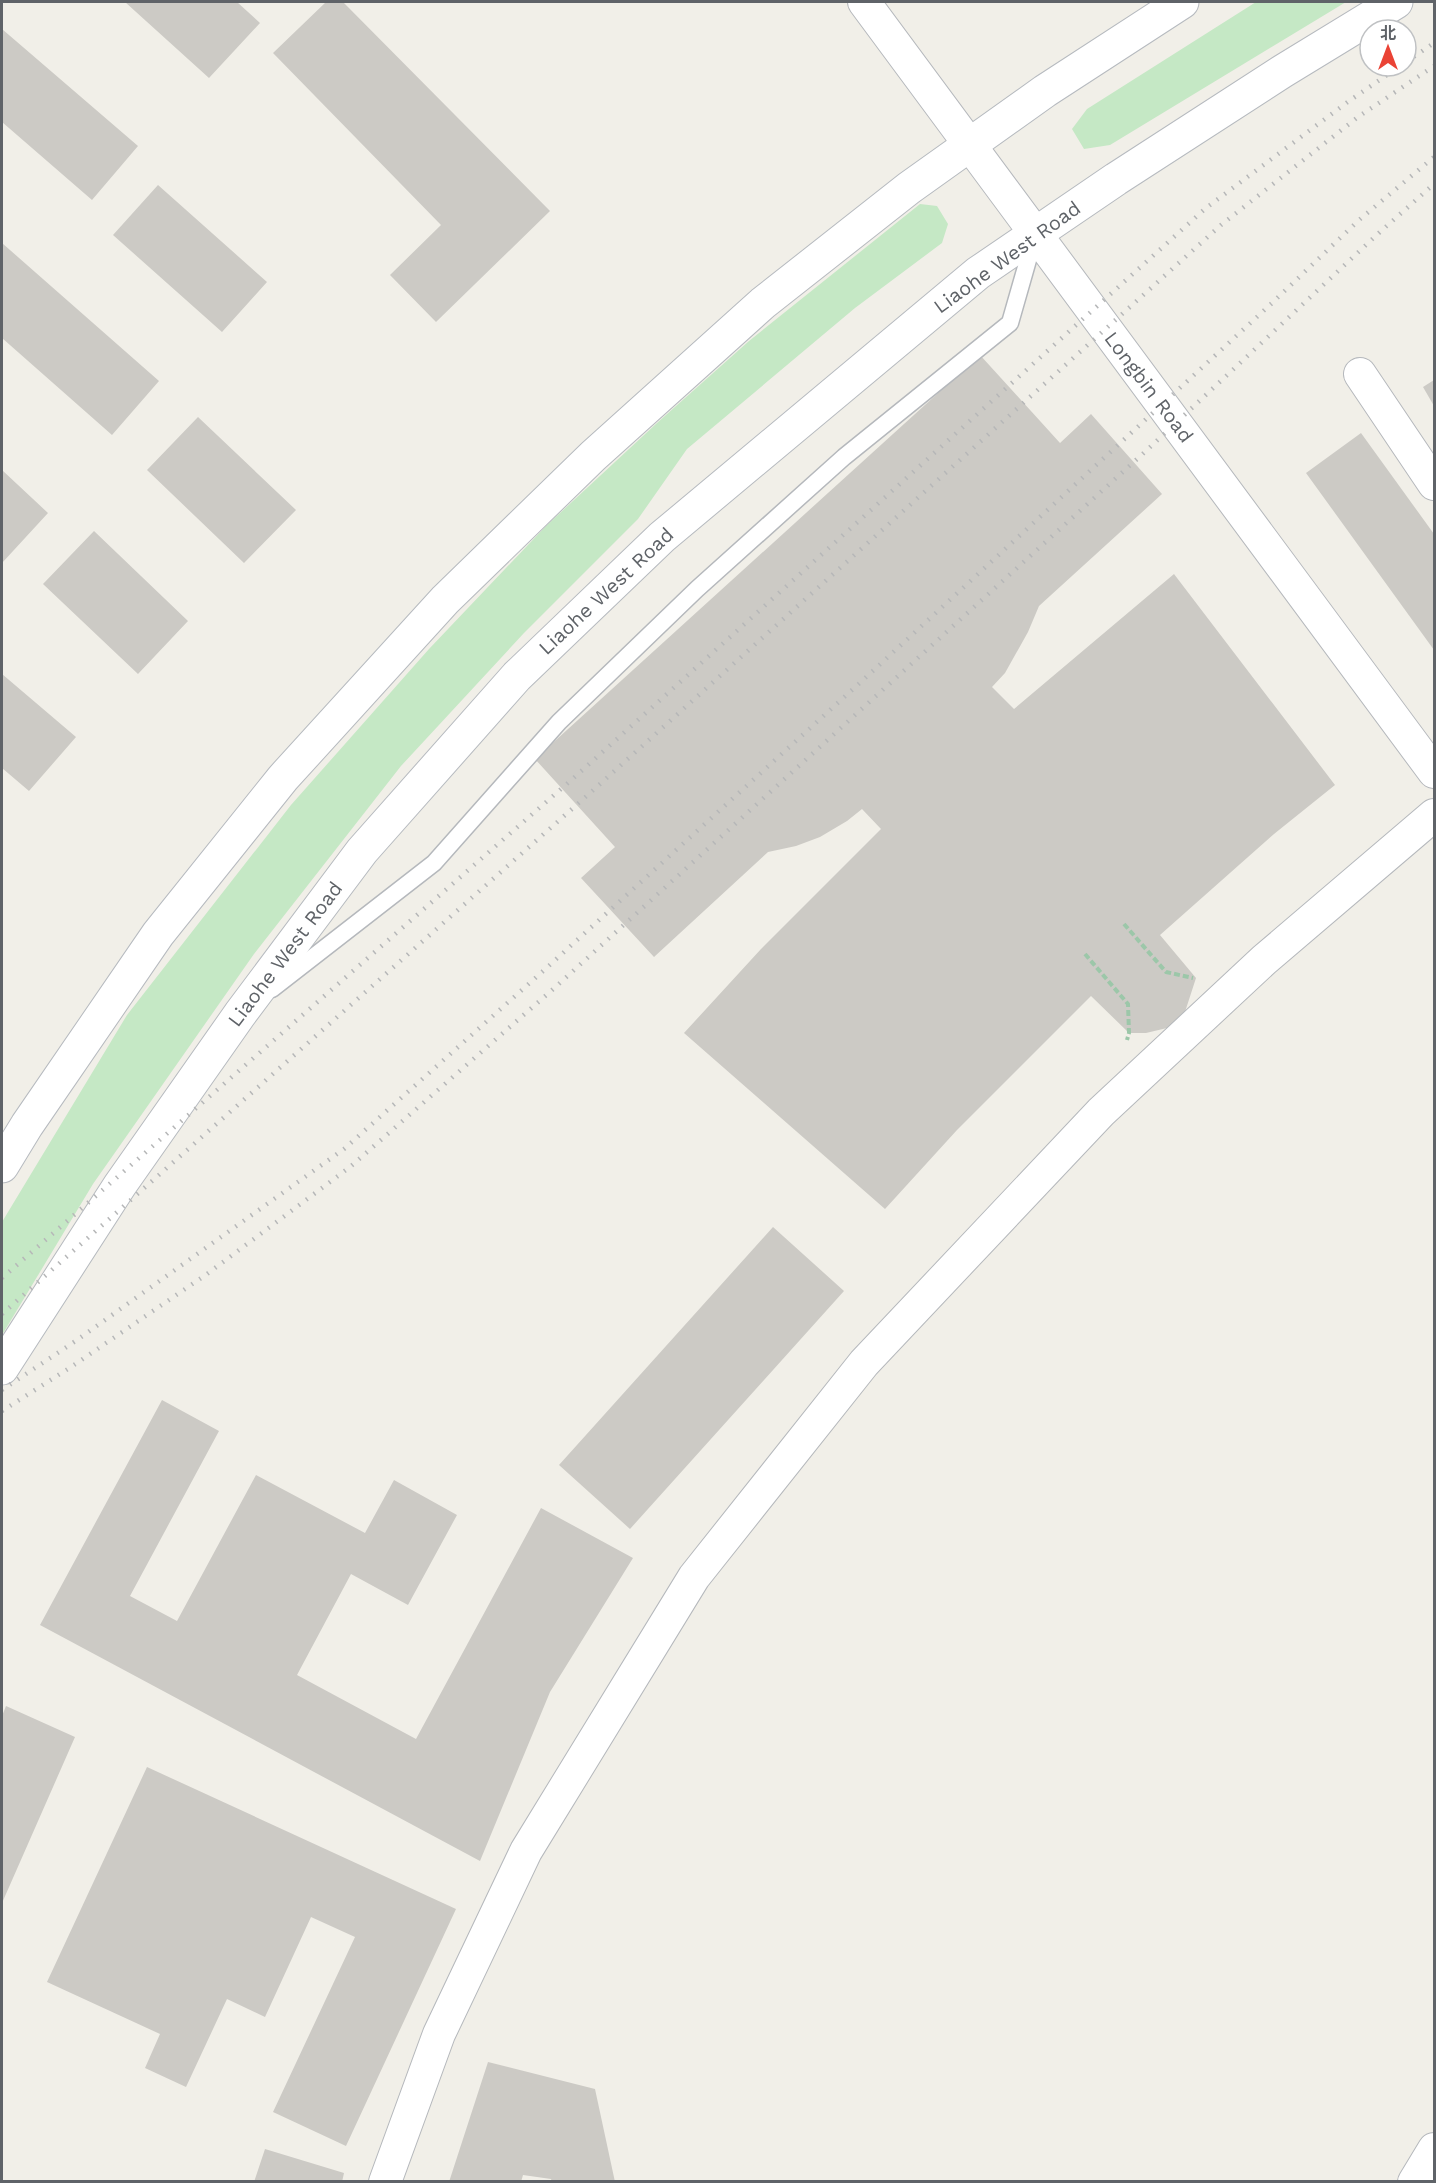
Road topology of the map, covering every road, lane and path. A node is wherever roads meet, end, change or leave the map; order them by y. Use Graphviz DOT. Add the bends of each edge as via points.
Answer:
graph roads {
  1 [pos="864,2"];
  2 [pos="1182,2"];
  3 [pos="1396,2"];
  4 [pos="970,145"];
  5 [pos="1036,233"];
  6 [pos="1360,374"];
  7 [pos="1434,484"];
  8 [pos="1434,772"];
  9 [pos="1434,815"];
  10 [pos="1124,924"];
  11 [pos="1085,954"];
  12 [pos="1196,978"];
  13 [pos="240,1014"];
  14 [pos="1129,1033"];
  15 [pos="2,1166"];
  16 [pos="2,1368"];
  17 [pos="1434,2149"];
  18 [pos="385,2181"];
  19 [pos="1414,2181"];
  1 -- 4 [label="street, Longbin Road"];
  2 -- 4 [label="main road"];
  3 -- 5 [label="main road, Liaohe West Road" via="1273,77"];
  4 -- 5 [label="street, Longbin Road"];
  4 -- 15 [label="main road" via="763,303 593,456 445,600 283,778 158,934"];
  5 -- 8 [label="street, Longbin Road"];
  5 -- 13 [label="main road, Liaohe West Road" via="978,273 662,537 517,676 362,851"];
  5 -- 13 [label="lane" via="1010,323 844,457 697,589 559,722 434,863"];
  6 -- 7 [label="street"];
  9 -- 18 [label="street" via="1264,960 1101,1112 864,1363 694,1577 526,1851 439,2034"];
  10 -- 12 [label="path" via="1166,972"];
  11 -- 14 [label="path" via="1128,1004"];
  13 -- 16 [label="main road, Liaohe West Road" via="120,1185"];
  17 -- 19 [label="street"];
}
